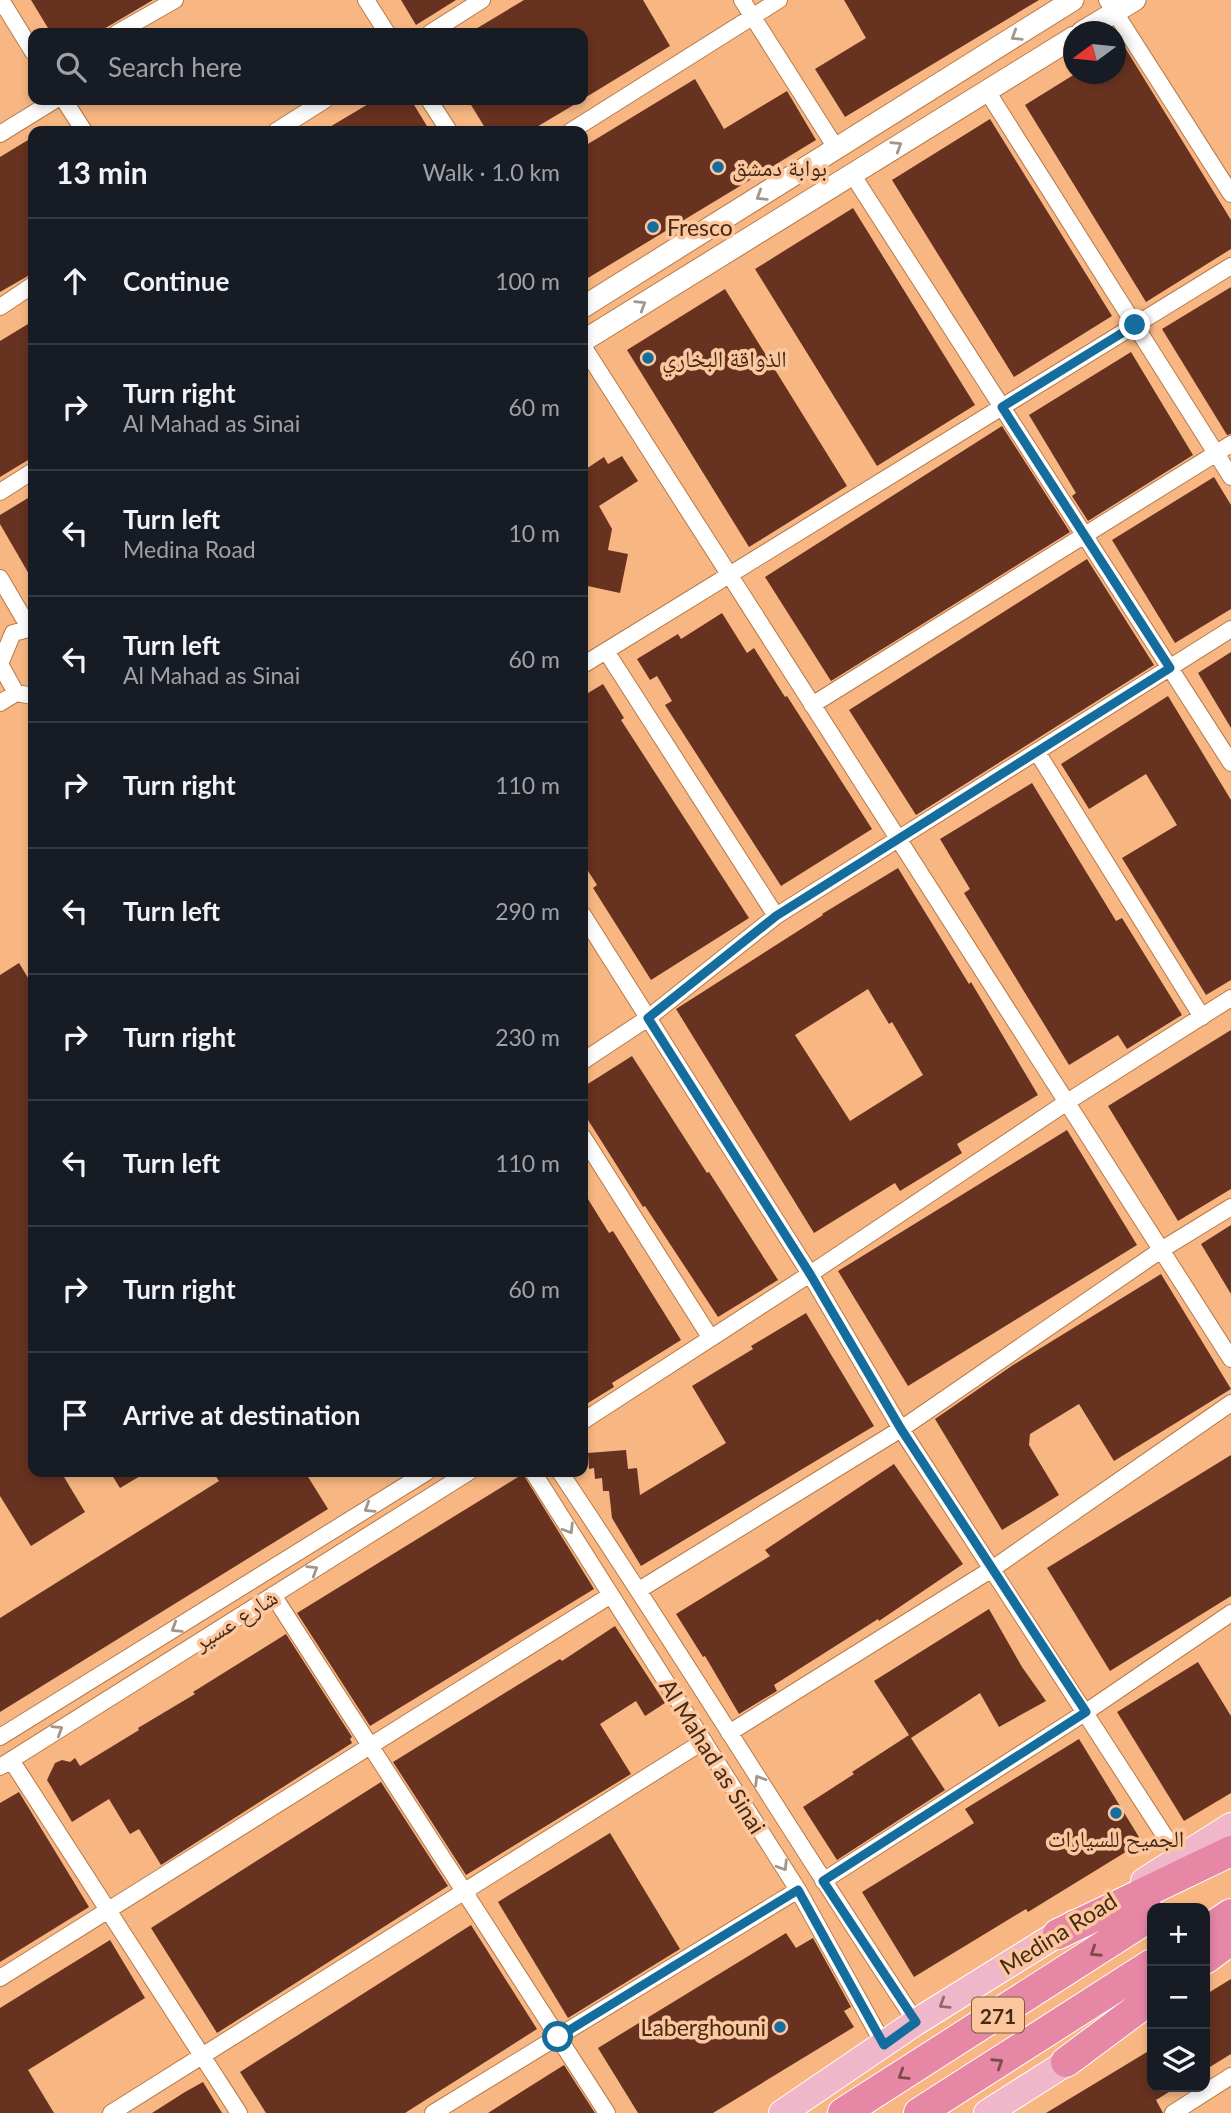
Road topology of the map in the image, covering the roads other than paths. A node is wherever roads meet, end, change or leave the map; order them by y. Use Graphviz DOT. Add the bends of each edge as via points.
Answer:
graph roads {
  1 [pos="1,0"];
  2 [pos="175,0"];
  3 [pos="366,0"];
  4 [pos="482,0"];
  5 [pos="743,0"];
  6 [pos="779,0"];
  7 [pos="1073,0"];
  8 [pos="1135,0"];
  9 [pos="1111,6"];
  10 [pos="753,16"];
  11 [pos="1094,21"];
  12 [pos="126,28"];
  13 [pos="384,28"];
  14 [pos="437,28"];
  15 [pos="1063,43"];
  16 [pos="28,44"];
  17 [pos="987,91"];
  18 [pos="46,105"];
  19 [pos="67,105"];
  20 [pos="317,105"];
  21 [pos="432,105"];
  22 [pos="81,126"];
  23 [pos="283,126"];
  24 [pos="446,126"];
  25 [pos="579,126"];
  26 [pos="0,134"];
  27 [pos="836,148"];
  28 [pos="852,174"];
  29 [pos="1231,194"];
  30 [pos="1231,266"];
  31 [pos="28,288"];
  32 [pos="588,304"];
  33 [pos="0,307"];
  34 [pos="1135,325"];
  35 [pos="588,338"];
  36 [pos="588,354"];
  37 [pos="1002,407"];
  38 [pos="1231,444"];
  39 [pos="1216,453"];
  40 [pos="28,474"];
  41 [pos="1231,477"];
  42 [pos="0,492"];
  43 [pos="1084,535"];
  44 [pos="729,575"];
  45 [pos="0,578"];
  46 [pos="28,623"];
  47 [pos="0,629"];
  48 [pos="28,629"];
  49 [pos="1231,629"];
  50 [pos="9,644"];
  51 [pos="606,651"];
  52 [pos="588,662"];
  53 [pos="1170,668"];
  54 [pos="3,675"];
  55 [pos="16,693"];
  56 [pos="28,695"];
  57 [pos="0,703"];
  58 [pos="812,705"];
  59 [pos="1037,752"];
  60 [pos="1231,763"];
  61 [pos="898,839"];
  62 [pos="776,916"];
  63 [pos="588,923"];
  64 [pos="1231,998"];
  65 [pos="1202,1017"];
  66 [pos="648,1018"];
  67 [pos="588,1058"];
  68 [pos="1067,1102"];
  69 [pos="588,1145"];
  70 [pos="1231,1207"];
  71 [pos="1161,1250"];
  72 [pos="810,1274"];
  73 [pos="710,1337"];
  74 [pos="1231,1359"];
  75 [pos="1231,1403"];
  76 [pos="588,1418"];
  77 [pos="901,1429"];
  78 [pos="419,1477"];
  79 [pos="461,1477"];
  80 [pos="536,1477"];
  81 [pos="563,1477"];
  82 [pos="992,1569"];
  83 [pos="639,1590"];
  84 [pos="273,1595"];
  85 [pos="611,1595"];
  86 [pos="1231,1613"];
  87 [pos="1086,1712"];
  88 [pos="729,1733"];
  89 [pos="0,1737"];
  90 [pos="704,1741"];
  91 [pos="370,1746"];
  92 [pos="6,1763"];
  93 [pos="1231,1826"];
  94 [pos="1231,1851"];
  95 [pos="1179,1858"];
  96 [pos="1231,1864"];
  97 [pos="823,1881"];
  98 [pos="798,1890"];
  99 [pos="464,1892"];
  100 [pos="1171,1903"];
  101 [pos="108,1910"];
  102 [pos="1231,1914"];
  103 [pos="1147,1918"];
  104 [pos="1210,1928"];
  105 [pos="1058,1934"];
  106 [pos="1231,1940"];
  107 [pos="1210,1955"];
  108 [pos="1231,1956"];
  109 [pos="1149,1966"];
  110 [pos="1210,1970"];
  111 [pos="0,1978"];
  112 [pos="1147,2002"];
  113 [pos="1147,2010"];
  114 [pos="916,2022"];
  115 [pos="558,2037"];
  116 [pos="884,2045"];
  117 [pos="202,2056"];
  118 [pos="1066,2062"];
  119 [pos="1231,2076"];
  120 [pos="111,2113"];
  121 [pos="239,2113"];
  122 [pos="433,2113"];
  123 [pos="607,2113"];
  124 [pos="782,2113"];
  125 [pos="843,2113"];
  126 [pos="919,2113"];
  127 [pos="987,2113"];
  128 [pos="1173,2113"];
  1 -- 16 [label="street"];
  2 -- 12 [label="street"];
  3 -- 13 [label="street"];
  4 -- 14 [label="street"];
  5 -- 10 [label="street"];
  6 -- 10 [label="street"];
  7 -- 27 [label="street, one-way"];
  8 -- 9 [label="street"];
  9 -- 11 [label="street"];
  9 -- 29 [label="street"];
  10 -- 25 [label="street"];
  10 -- 27 [label="street"];
  15 -- 17 [label="street"];
  28 -- 17 [label="street, one-way"];
  17 -- 34 [label="street"];
  18 -- 26 [label="street"];
  19 -- 22 [label="street"];
  20 -- 23 [label="street"];
  21 -- 24 [label="street"];
  27 -- 32 [label="street, one-way"];
  35 -- 28 [label="street, one-way"];
  28 -- 37 [label="street"];
  30 -- 34 [label="street"];
  31 -- 33 [label="street"];
  34 -- 37 [label="street"];
  34 -- 39 [label="street"];
  36 -- 44 [label="street"];
  37 -- 43 [label="street"];
  37 -- 44 [label="street"];
  38 -- 39 [label="street"];
  39 -- 41 [label="street"];
  39 -- 43 [label="street"];
  40 -- 42 [label="street"];
  43 -- 53 [label="street"];
  43 -- 58 [label="street"];
  44 -- 51 [label="street"];
  44 -- 58 [label="street"];
  45 -- 46 [label="street"];
  47 -- 50 [label="street"];
  48 -- 50 [label="street" via="13,633"];
  49 -- 53 [label="street"];
  50 -- 54 [label="street" via="0,664"];
  51 -- 52 [label="street"];
  51 -- 62 [label="street"];
  53 -- 59 [label="street"];
  53 -- 60 [label="street"];
  54 -- 55 [label="street"];
  55 -- 56 [label="street"];
  55 -- 57 [label="street"];
  58 -- 61 [label="street"];
  59 -- 61 [label="street"];
  59 -- 65 [label="street"];
  61 -- 62 [label="street"];
  61 -- 68 [label="street"];
  62 -- 66 [label="street"];
  63 -- 66 [label="street"];
  64 -- 65 [label="street"];
  65 -- 68 [label="street"];
  66 -- 67 [label="street"];
  66 -- 72 [label="street"];
  68 -- 71 [label="street"];
  68 -- 72 [label="street"];
  69 -- 73 [label="street"];
  70 -- 71 [label="street"];
  71 -- 74 [label="street"];
  71 -- 77 [label="street"];
  72 -- 73 [label="street"];
  72 -- 77 [label="street"];
  73 -- 76 [label="street"];
  75 -- 82 [label="street"];
  77 -- 82 [label="street"];
  77 -- 83 [label="street"];
  78 -- 89 [label="street, شارع عسير, one-way"];
  84 -- 79 [label="street, شارع عسير, one-way"];
  80 -- 85 [label="street, Al Mahad as Sinai, one-way"];
  81 -- 83 [label="street, Al Mahad as Sinai"];
  82 -- 87 [label="street"];
  82 -- 88 [label="street"];
  83 -- 88 [label="street, Al Mahad as Sinai"];
  84 -- 91 [label="street"];
  92 -- 84 [label="street, شارع عسير, one-way"];
  85 -- 90 [label="street, Al Mahad as Sinai"];
  85 -- 91 [label="street"];
  86 -- 87 [label="street"];
  87 -- 95 [label="street"];
  87 -- 97 [label="street"];
  97 -- 88 [label="street, Al Mahad as Sinai, one-way"];
  90 -- 98 [label="street, Al Mahad as Sinai, one-way"];
  90 -- 99 [label="street"];
  91 -- 99 [label="street"];
  91 -- 101 [label="street"];
  92 -- 101 [label="street"];
  93 -- 95 [label="main road, Medina Road"];
  94 -- 105 [label="highway"];
  95 -- 105 [label="main road, Medina Road"];
  96 -- 100 [label="highway"];
  97 -- 114 [label="street, Al Mahad as Sinai"];
  98 -- 115 [label="street"];
  98 -- 116 [label="street, Al Mahad as Sinai"];
  99 -- 115 [label="street"];
  99 -- 117 [label="street"];
  101 -- 111 [label="street"];
  101 -- 117 [label="street"];
  102 -- 104 [label="highway"];
  103 -- 125 [label="highway, 271, one-way"];
  105 -- 114 [label="main road, Medina Road, one-way"];
  106 -- 107 [label="highway"];
  108 -- 110 [label="main road"];
  126 -- 109 [label="highway, 271, one-way"];
  112 -- 118 [label="highway"];
  113 -- 118 [label="main road"];
  114 -- 116 [label="main road, Medina Road"];
  115 -- 122 [label="street"];
  115 -- 123 [label="street"];
  116 -- 124 [label="main road, Medina Road"];
  117 -- 120 [label="street"];
  117 -- 121 [label="street"];
  118 -- 127 [label="main road"];
  119 -- 128 [label="street"];
}
